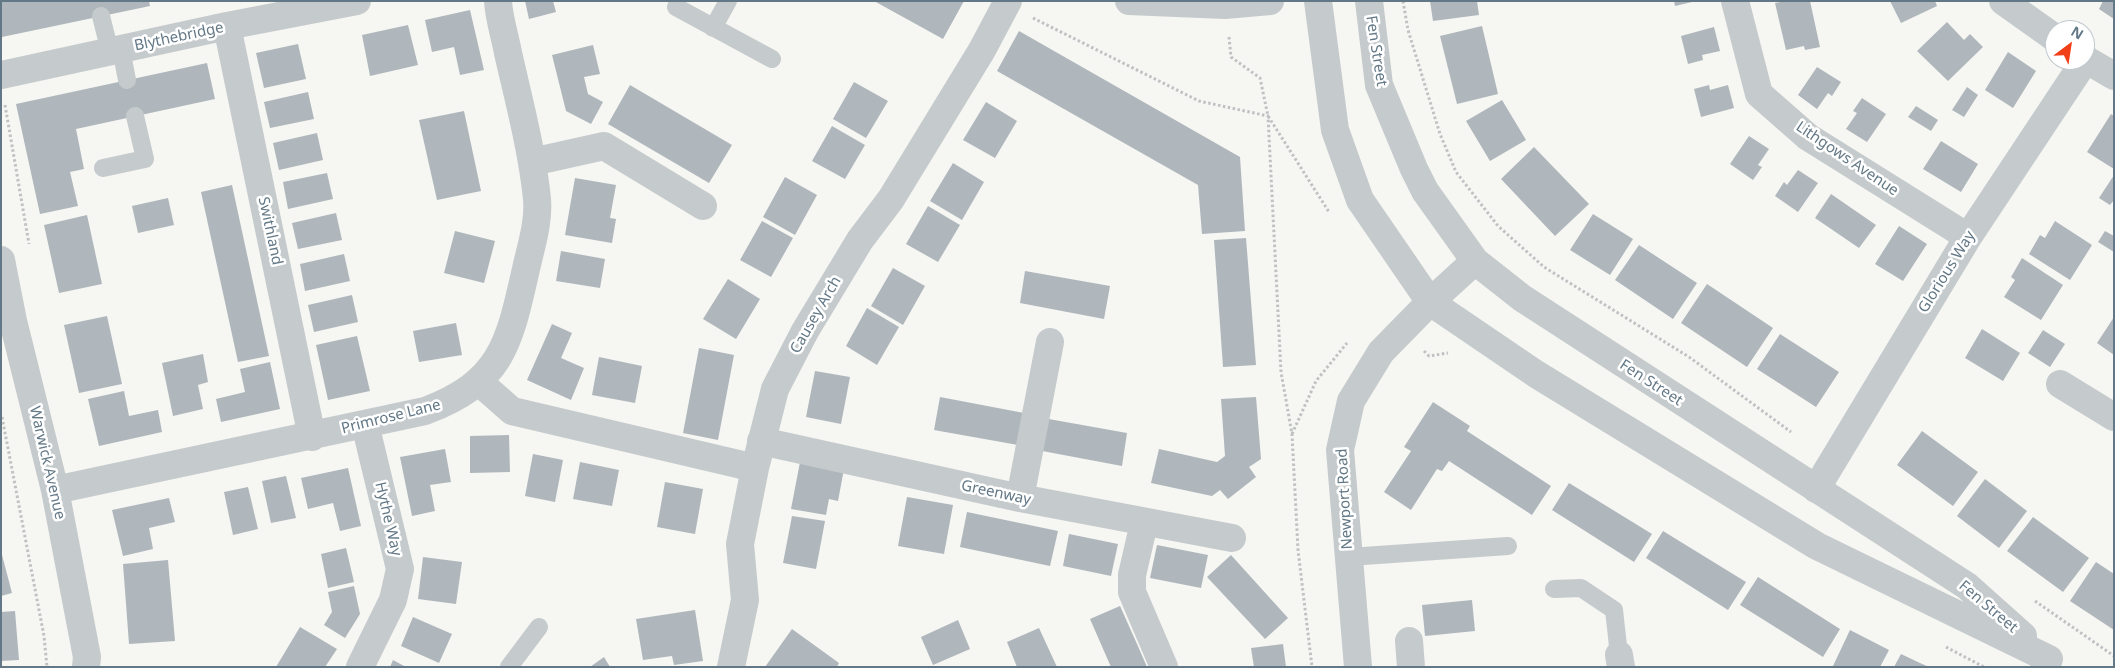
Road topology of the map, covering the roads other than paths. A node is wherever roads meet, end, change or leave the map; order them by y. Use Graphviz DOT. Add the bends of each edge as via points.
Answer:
graph roads {
  1 [pos="357,1"];
  2 [pos="498,1"];
  3 [pos="728,1"];
  4 [pos="1129,1"];
  5 [pos="1270,1"];
  6 [pos="1318,1"];
  7 [pos="1369,1"];
  8 [pos="1735,1"];
  9 [pos="2003,1"];
  10 [pos="1007,3"];
  11 [pos="676,7"];
  12 [pos="102,16"];
  13 [pos="227,26"];
  14 [pos="713,28"];
  15 [pos="2045,31"];
  16 [pos="115,51"];
  17 [pos="772,58"];
  18 [pos="2095,65"];
  19 [pos="2078,70"];
  20 [pos="1,76"];
  21 [pos="2114,76"];
  22 [pos="127,80"];
  23 [pos="135,116"];
  24 [pos="532,162"];
  25 [pos="103,168"];
  26 [pos="703,206"];
  27 [pos="1968,237"];
  28 [pos="1,260"];
  29 [pos="1475,261"];
  30 [pos="1430,302"];
  31 [pos="1050,342"];
  32 [pos="479,382"];
  33 [pos="2060,384"];
  34 [pos="2114,417"];
  35 [pos="365,424"];
  36 [pos="312,436"];
  37 [pos="761,441"];
  38 [pos="755,468"];
  39 [pos="1816,489"];
  40 [pos="55,490"];
  41 [pos="1020,498"];
  42 [pos="1144,523"];
  43 [pos="1232,538"];
  44 [pos="1508,546"];
  45 [pos="1349,558"];
  46 [pos="1554,589"];
  47 [pos="539,627"];
  48 [pos="1620,661"];
  49 [pos="2055,663"];
  50 [pos="86,667"];
  51 [pos="360,667"];
  52 [pos="509,667"];
  53 [pos="731,667"];
  54 [pos="1164,667"];
  55 [pos="1358,667"];
  1 -- 13 [label="street, Blythebridge"];
  2 -- 24 [label="street, Primrose Lane"];
  3 -- 14 [label="lane"];
  4 -- 5 [label="street" via="1225,4"];
  6 -- 30 [label="street" via="1336,130 1360,200"];
  7 -- 29 [label="street, Fen Street" via="1379,85 1425,191"];
  8 -- 27 [label="street, Lithgows Avenue" via="1759,94 1808,137"];
  9 -- 15 [label="street"];
  10 -- 37 [label="street, Causey Arch" via="891,199 860,240 805,331 774,389"];
  11 -- 14 [label="lane"];
  12 -- 16 [label="lane"];
  13 -- 16 [label="street, Blythebridge"];
  13 -- 36 [label="street, Swithland"];
  14 -- 17 [label="lane"];
  16 -- 20 [label="street, Blythebridge"];
  16 -- 22 [label="lane"];
  18 -- 21 [label="street"];
  19 -- 27 [label="street, Glorious Way"];
  23 -- 25 [label="lane" via="145,159"];
  24 -- 26 [label="street" via="604,146"];
  24 -- 32 [label="street, Primrose Lane" via="537,221 514,323 500,356"];
  27 -- 39 [label="street, Glorious Way"];
  28 -- 40 [label="street, Warwick Avenue"];
  29 -- 30 [label="street, Newport Road"];
  29 -- 39 [label="street, Fen Street" via="1522,298"];
  30 -- 45 [label="street, Newport Road" via="1381,352 1351,401 1340,450"];
  30 -- 49 [label="street" via="1536,374 1817,546"];
  31 -- 41 [label="street"];
  32 -- 35 [label="street, Primrose Lane" via="452,401 425,411"];
  32 -- 38 [label="street" via="512,411"];
  33 -- 34 [label="street"];
  35 -- 36 [label="street, Primrose Lane"];
  35 -- 51 [label="street, Hythe Way" via="400,569 393,600"];
  36 -- 40 [label="street, Primrose Lane"];
  37 -- 38 [label="street, Causey Arch"];
  37 -- 41 [label="street, Greenway"];
  38 -- 53 [label="street, Causey Arch" via="740,544 745,600"];
  39 -- 49 [label="street, Fen Street" via="1967,586"];
  40 -- 50 [label="street, Warwick Avenue" via="88,658"];
  41 -- 42 [label="street, Greenway"];
  42 -- 43 [label="street, Greenway"];
  42 -- 54 [label="street" via="1132,575 1132,592"];
  44 -- 45 [label="lane"];
  45 -- 55 [label="street, Newport Road"];
  46 -- 48 [label="lane" via="1581,588 1614,610"];
  47 -- 52 [label="lane"];
}
